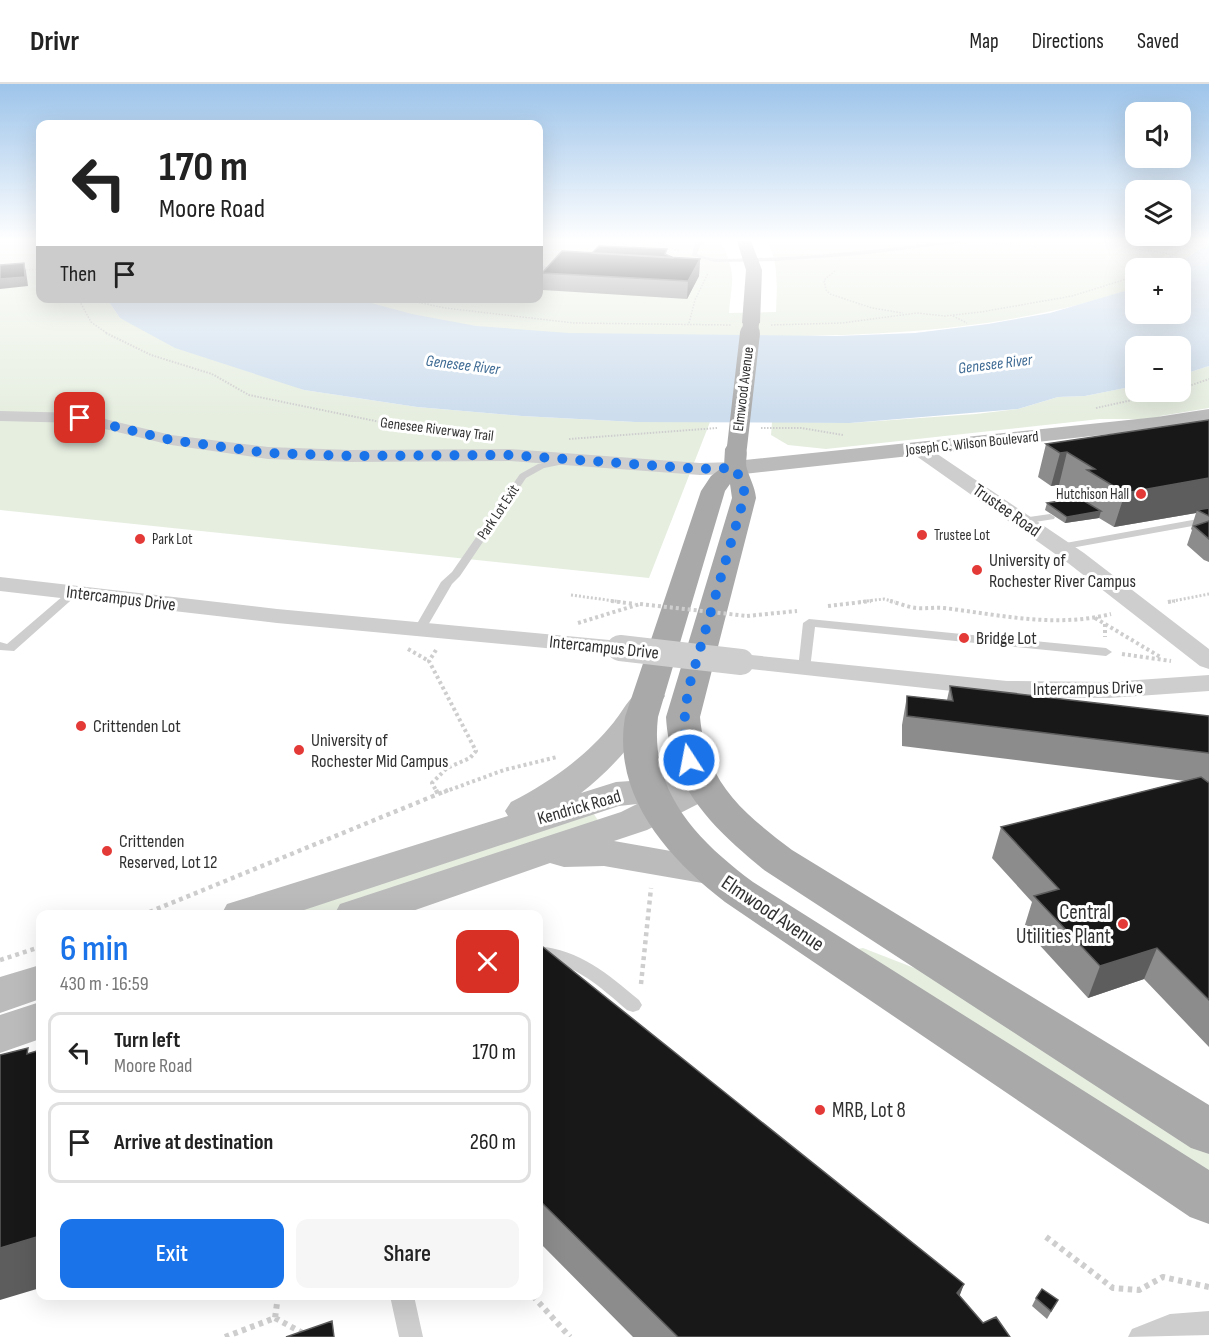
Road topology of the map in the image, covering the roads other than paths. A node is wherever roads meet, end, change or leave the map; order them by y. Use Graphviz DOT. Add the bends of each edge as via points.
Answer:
graph roads {
  1 [pos="754,299"];
  2 [pos="1209,415"];
  3 [pos="0,416"];
  4 [pos="918,448"];
  5 [pos="736,458"];
  6 [pos="586,459"];
  7 [pos="1050,517"];
  8 [pos="1209,520"];
  9 [pos="1022,521"];
  10 [pos="1060,547"];
  11 [pos="0,584"];
  12 [pos="74,592"];
  13 [pos="420,629"];
  14 [pos="0,646"];
  15 [pos="1106,652"];
  16 [pos="1209,661"];
  17 [pos="804,669"];
  18 [pos="1209,683"];
  19 [pos="649,696"];
  20 [pos="703,788"];
  21 [pos="654,800"];
  22 [pos="447,847"];
  23 [pos="536,854"];
  24 [pos="708,870"];
  25 [pos="257,910"];
  26 [pos="369,910"];
  27 [pos="543,952"];
  28 [pos="36,983"];
  29 [pos="0,995"];
  30 [pos="633,1005"];
  31 [pos="36,1021"];
  32 [pos="0,1034"];
  33 [pos="1209,1132"];
  34 [pos="1209,1199"];
  35 [pos="403,1300"];
  36 [pos="1209,1323"];
  37 [pos="411,1337"];
  38 [pos="1140,1337"];
  1 -- 5 [label="main road, Elmwood Avenue, bridge"];
  2 -- 4 [label="street, Joseph C. Wilson Boulevard"];
  3 -- 6 [label="street" via="80,418 171,440 268,453"];
  4 -- 5 [label="street, Joseph C. Wilson Boulevard"];
  4 -- 9 [label="street, Trustee Road"];
  5 -- 6 [label="street" via="700,469"];
  5 -- 19 [label="main road, Elmwood Avenue" via="713,491"];
  5 -- 20 [label="main road, Elmwood Avenue" via="744,498 683,717 687,753"];
  6 -- 13 [label="lane, Park Lot Exit" via="526,472 447,582"];
  7 -- 9 [label="lane"];
  8 -- 10 [label="lane"];
  9 -- 10 [label="street, Trustee Road"];
  10 -- 16 [label="street, Trustee Road"];
  11 -- 12 [label="street, Intercampus Drive"];
  12 -- 13 [label="street, Intercampus Drive"];
  12 -- 14 [label="lane" via="10,648"];
  13 -- 17 [label="street, Intercampus Drive, bridge"];
  15 -- 17 [label="lane" via="808,623"];
  17 -- 18 [label="street, Intercampus Drive" via="1007,689 1109,690"];
  19 -- 21 [label="main road, Elmwood Avenue" via="640,726 639,751"];
  19 -- 22 [label="street" via="620,738 591,768 530,808"];
  20 -- 21 [label="street, Kendrick Road"];
  20 -- 33 [label="main road, Elmwood Avenue" via="738,827 778,860"];
  21 -- 22 [label="street, Kendrick Road" via="616,794"];
  21 -- 23 [label="street, Kendrick Road" via="634,821"];
  21 -- 24 [label="main road, Elmwood Avenue" via="670,826"];
  22 -- 25 [label="street, Kendrick Road"];
  23 -- 24 [label="street" via="604,853"];
  23 -- 26 [label="street, Kendrick Road"];
  24 -- 34 [label="main road, Elmwood Avenue"];
  27 -- 30 [label="lane" via="555,953 591,969"];
  28 -- 29 [label="street"];
  31 -- 32 [label="street"];
  35 -- 37 [label="lane"];
  36 -- 38 [label="lane" via="1170,1326"];
}
